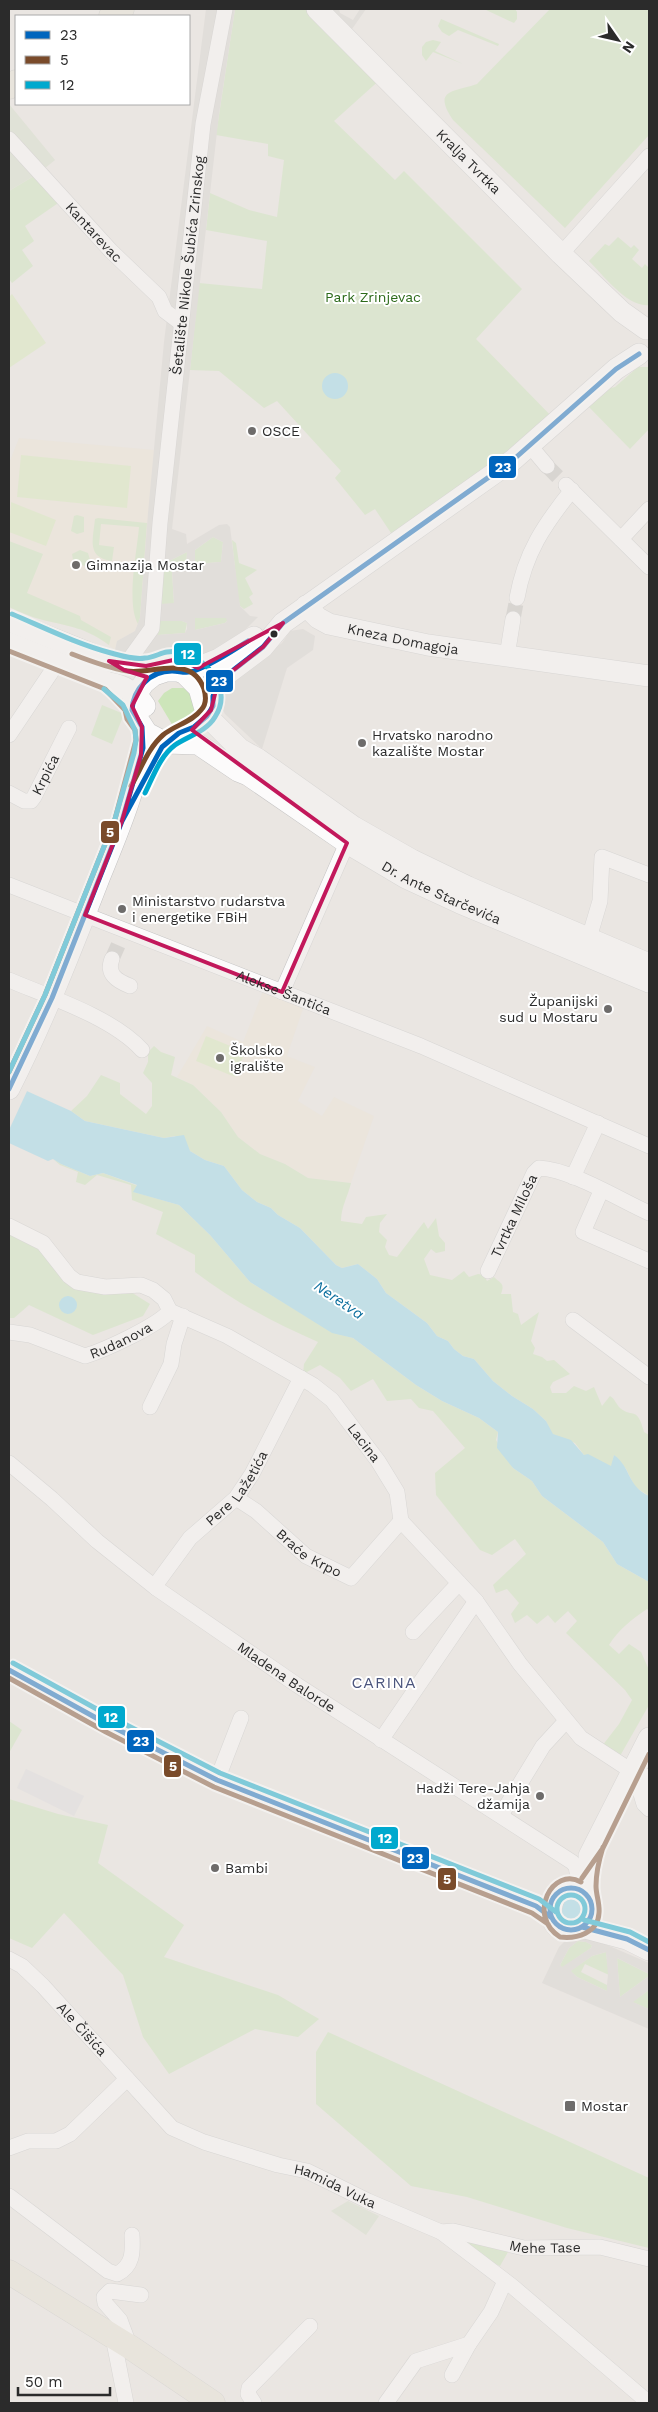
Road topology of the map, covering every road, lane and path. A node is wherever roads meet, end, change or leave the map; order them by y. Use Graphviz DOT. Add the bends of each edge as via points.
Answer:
graph roads {
  1 [pos="225,9"];
  2 [pos="317,9"];
  3 [pos="9,139"];
  4 [pos="649,156"];
  5 [pos="561,254"];
  6 [pos="181,323"];
  7 [pos="644,345"];
  8 [pos="531,447"];
  9 [pos="547,466"];
  10 [pos="649,509"];
  11 [pos="621,539"];
  12 [pos="649,567"];
  13 [pos="517,598"];
  14 [pos="306,606"];
  15 [pos="513,619"];
  16 [pos="9,621"];
  17 [pos="283,623"];
  18 [pos="9,643"];
  19 [pos="507,656"];
  20 [pos="119,660"];
  21 [pos="58,662"];
  22 [pos="191,671"];
  23 [pos="154,675"];
  24 [pos="649,676"];
  25 [pos="134,700"];
  26 [pos="211,706"];
  27 [pos="69,728"];
  28 [pos="142,728"];
  29 [pos="9,735"];
  30 [pos="178,735"];
  31 [pos="253,767"];
  32 [pos="9,793"];
  33 [pos="122,821"];
  34 [pos="347,843"];
  35 [pos="649,875"];
  36 [pos="9,885"];
  37 [pos="85,915"];
  38 [pos="589,938"];
  39 [pos="112,959"];
  40 [pos="649,964"];
  41 [pos="9,980"];
  42 [pos="649,982"];
  43 [pos="130,986"];
  44 [pos="282,992"];
  45 [pos="52,998"];
  46 [pos="142,1050"];
  47 [pos="9,1089"];
  48 [pos="598,1123"];
  49 [pos="649,1146"];
  50 [pos="574,1178"];
  51 [pos="601,1191"];
  52 [pos="649,1214"];
  53 [pos="9,1226"];
  54 [pos="649,1261"];
  55 [pos="488,1271"];
  56 [pos="176,1314"];
  57 [pos="573,1320"];
  58 [pos="9,1332"];
  59 [pos="649,1377"];
  60 [pos="301,1378"];
  61 [pos="150,1407"];
  62 [pos="9,1463"];
  63 [pos="236,1498"];
  64 [pos="401,1521"];
  65 [pos="459,1583"];
  66 [pos="156,1588"];
  67 [pos="476,1601"];
  68 [pos="413,1632"];
  69 [pos="9,1670"];
  70 [pos="242,1718"];
  71 [pos="566,1722"];
  72 [pos="649,1738"];
  73 [pos="381,1740"];
  74 [pos="641,1774"];
  75 [pos="217,1780"];
  76 [pos="649,1809"];
  77 [pos="500,1815"];
  78 [pos="596,1845"];
  79 [pos="578,1872"];
  80 [pos="590,1900"];
  81 [pos="556,1901"];
  82 [pos="582,1927"];
  83 [pos="627,1939"];
  84 [pos="649,1950"];
  85 [pos="9,1959"];
  86 [pos="127,2079"];
  87 [pos="150,2104"];
  88 [pos="9,2148"];
  89 [pos="9,2196"];
  90 [pos="441,2232"];
  91 [pos="132,2235"];
  92 [pos="649,2259"];
  93 [pos="9,2272"];
  94 [pos="509,2283"];
  95 [pos="141,2295"];
  96 [pos="310,2326"];
  97 [pos="121,2342"];
  98 [pos="469,2344"];
  99 [pos="452,2375"];
  100 [pos="126,2403"];
  101 [pos="213,2403"];
  102 [pos="254,2403"];
  103 [pos="386,2403"];
  104 [pos="649,2403"];
  1 -- 6 [label="street, Šetalište Nikole Šubića Zrinskog" via="203,124"];
  2 -- 5 [label="main road, Kralja Tvrtka"];
  3 -- 6 [label="street, Kantarevac" via="110,251 159,297 165,310"];
  4 -- 5 [label="street"];
  5 -- 7 [label="main road, Kralja Tvrtka" via="622,312"];
  6 -- 20 [label="street, Šetalište Nikole Šubića Zrinskog" via="152,628"];
  7 -- 8 [label="main road"];
  8 -- 9 [label="street"];
  8 -- 14 [label="main road"];
  10 -- 11 [label="street"];
  11 -- 12 [label="street"];
  11 -- 13 [label="street" via="569,488 528,556"];
  14 -- 17 [label="main road"];
  14 -- 19 [label="main road, Kneza Domagoja" via="323,621 337,626 428,645"];
  15 -- 19 [label="street"];
  16 -- 20 [label="main road"];
  17 -- 22 [label="main road"];
  17 -- 26 [label="main road" via="263,647 218,682"];
  18 -- 21 [label="main road"];
  19 -- 24 [label="main road, Kneza Domagoja"];
  20 -- 22 [label="main road" via="146,666 160,660 178,660"];
  20 -- 23 [label="main road" via="124,670"];
  21 -- 25 [label="main road" via="118,684"];
  21 -- 29 [label="street"];
  22 -- 23 [label="main road" via="172,670"];
  22 -- 26 [label="main road"];
  23 -- 25 [label="main road" via="144,682"];
  25 -- 28 [label="main road" via="134,715"];
  25 -- 30 [label="main road" via="142,701 157,728"];
  26 -- 30 [label="main road"];
  26 -- 31 [label="main road, Dr. Ante Starčevića"];
  27 -- 32 [label="street, Krpića" via="30,801"];
  28 -- 30 [label="main road, Dr. Ante Starčevića" via="152,737"];
  28 -- 33 [label="main road" via="143,748"];
  30 -- 31 [label="main road, Dr. Ante Starčevića" via="198,744 238,771"];
  30 -- 33 [label="main road" via="153,762"];
  31 -- 34 [label="main road, Dr. Ante Starčevića"];
  31 -- 38 [label="main road" via="412,860"];
  33 -- 37 [label="main road"];
  34 -- 42 [label="main road, Dr. Ante Starčevića" via="406,878 460,903"];
  34 -- 44 [label="street"];
  35 -- 38 [label="street" via="602,856 600,901"];
  36 -- 37 [label="street, Alekse Šantića"];
  37 -- 44 [label="street, Alekse Šantića" via="122,936"];
  37 -- 45 [label="main road"];
  38 -- 40 [label="main road"];
  39 -- 43 [label="street" via="111,972"];
  41 -- 45 [label="street"];
  44 -- 48 [label="street, Alekse Šantića" via="421,1046"];
  45 -- 46 [label="street" via="111,1026 131,1038"];
  45 -- 47 [label="main road"];
  48 -- 49 [label="street"];
  48 -- 50 [label="street"];
  50 -- 51 [label="street, Tvrtka Miloša"];
  50 -- 55 [label="street, Tvrtka Miloša" via="554,1169 540,1168 534,1173"];
  51 -- 52 [label="street, Tvrtka Miloša"];
  51 -- 54 [label="street" via="583,1232"];
  53 -- 56 [label="street, Lacina" via="43,1243 69,1276 78,1282 105,1287 141,1285 164,1299"];
  56 -- 58 [label="street, Rudanova" via="85,1356 30,1335"];
  56 -- 60 [label="street, Lacina" via="228,1336"];
  56 -- 61 [label="street" via="172,1364"];
  57 -- 59 [label="street"];
  60 -- 63 [label="street, Pere Lažetića" via="252,1474"];
  60 -- 64 [label="street, Lacina" via="332,1400 378,1461 396,1492"];
  62 -- 66 [label="street, Mladena Balorde" via="97,1542"];
  63 -- 64 [label="street, Braće Krpo" via="256,1511 306,1556 351,1578"];
  63 -- 66 [label="street, Pere Lažetića" via="190,1538"];
  64 -- 65 [label="street"];
  65 -- 67 [label="street"];
  65 -- 68 [label="street"];
  66 -- 73 [label="street, Mladena Balorde"];
  67 -- 71 [label="street"];
  67 -- 73 [label="street"];
  69 -- 75 [label="main road"];
  70 -- 75 [label="street"];
  71 -- 74 [label="street" via="602,1754"];
  71 -- 77 [label="street" via="543,1746"];
  72 -- 74 [label="main road"];
  73 -- 77 [label="street, Mladena Balorde"];
  74 -- 76 [label="street" via="641,1794"];
  74 -- 78 [label="main road"];
  75 -- 81 [label="main road" via="518,1899"];
  77 -- 79 [label="street, Mladena Balorde" via="572,1862"];
  78 -- 79 [label="main road"];
  78 -- 80 [label="main road" via="590,1867"];
  79 -- 81 [label="main road"];
  80 -- 81 [label="main road" via="577,1888"];
  80 -- 82 [label="main road" via="591,1917"];
  80 -- 83 [label="main road"];
  81 -- 82 [label="main road" via="557,1925 565,1929"];
  82 -- 83 [label="main road"];
  83 -- 84 [label="main road"];
  85 -- 86 [label="street, Ale Čišića" via="30,1973"];
  86 -- 87 [label="street, Ale Čišića"];
  86 -- 88 [label="street" via="70,2134 56,2141 28,2141"];
  87 -- 90 [label="street, Hamida Vuka" via="172,2128 188,2137 307,2171"];
  89 -- 91 [label="street" via="108,2271 117,2274 125,2270 132,2258"];
  90 -- 92 [label="street, Mehe Tase" via="453,2231 524,2248 600,2247"];
  90 -- 94 [label="street, Hamida Vuka"];
  93 -- 97 [label="main road"];
  94 -- 98 [label="street"];
  94 -- 104 [label="street"];
  95 -- 97 [label="street" via="110,2291 104,2297 105,2303 120,2320"];
  96 -- 102 [label="street" via="249,2388 248,2394"];
  97 -- 100 [label="street"];
  97 -- 101 [label="main road"];
  98 -- 99 [label="street"];
  98 -- 103 [label="street" via="416,2361"];
}
